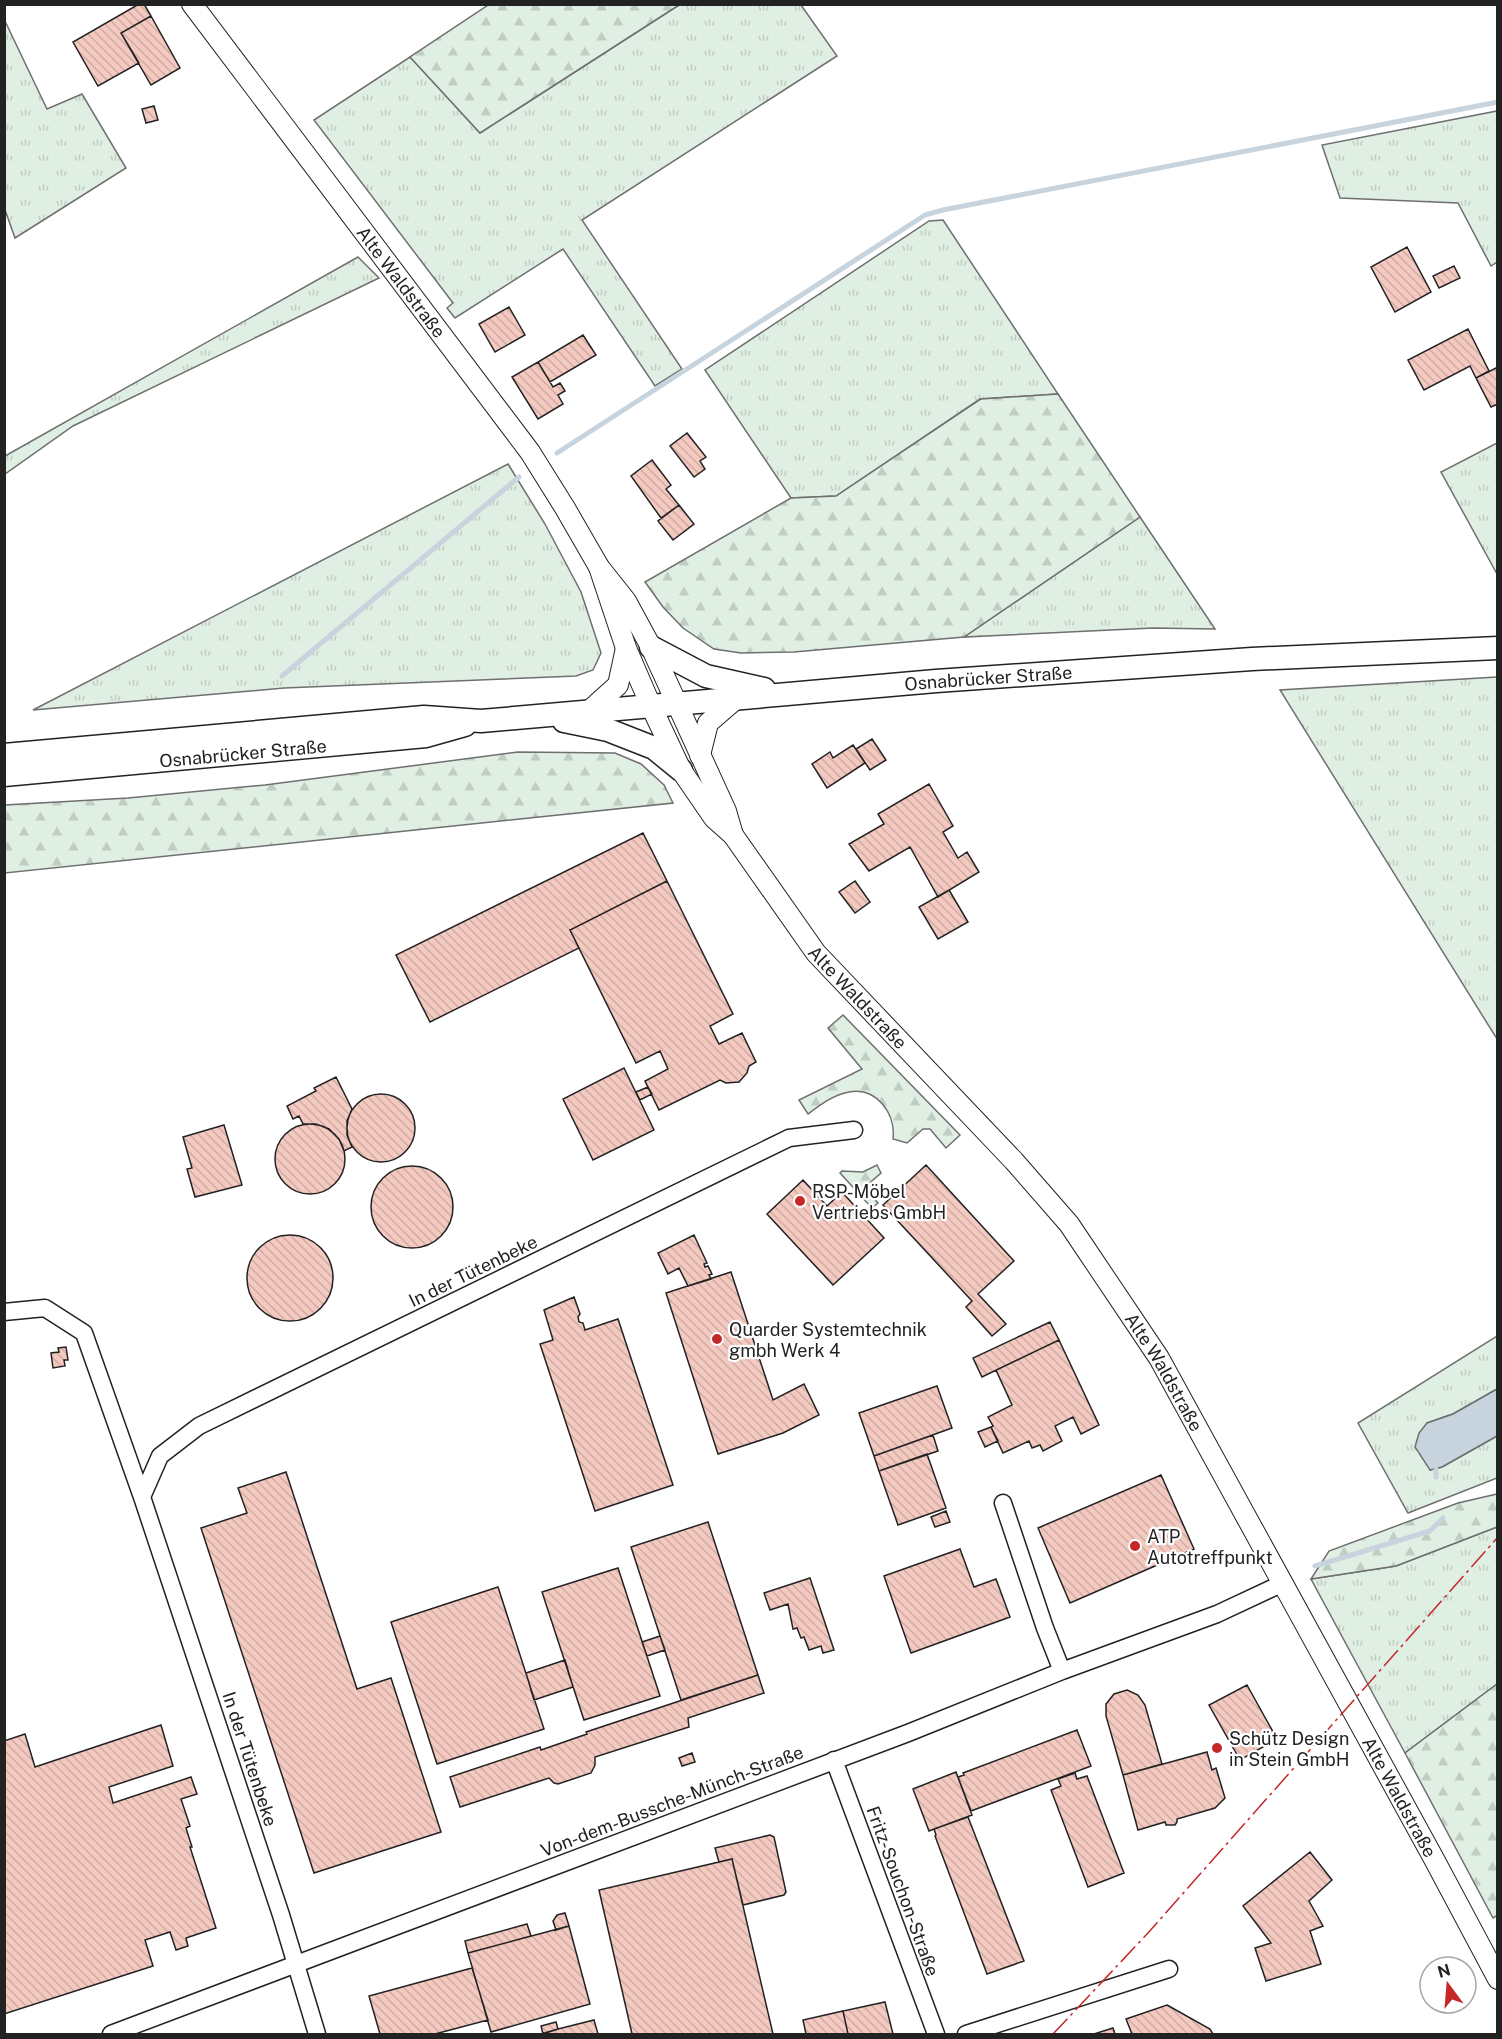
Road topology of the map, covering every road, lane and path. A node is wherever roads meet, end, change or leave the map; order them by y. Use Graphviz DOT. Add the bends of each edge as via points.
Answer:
graph roads {
  1 [pos="192,4"];
  2 [pos="598,567"];
  3 [pos="651,647"];
  4 [pos="626,648"];
  5 [pos="1497,648"];
  6 [pos="786,694"];
  7 [pos="737,698"];
  8 [pos="675,704"];
  9 [pos="651,706"];
  10 [pos="588,712"];
  11 [pos="539,716"];
  12 [pos="481,721"];
  13 [pos="4,755"];
  14 [pos="700,755"];
  15 [pos="681,770"];
  16 [pos="4,775"];
  17 [pos="733,835"];
  18 [pos="854,1130"];
  19 [pos="4,1312"];
  20 [pos="142,1497"];
  21 [pos="1003,1503"];
  22 [pos="1281,1584"];
  23 [pos="1062,1671"];
  24 [pos="834,1760"];
  25 [pos="294,1964"];
  26 [pos="1169,1969"];
  27 [pos="1497,1979"];
  28 [pos="111,2034"];
  29 [pos="317,2034"];
  30 [pos="936,2034"];
  31 [pos="966,2034"];
  1 -- 2 [label="street, Alte Waldstraße" via="496,406 539,466"];
  2 -- 3 [label="street, Alte Waldstraße" via="626,601"];
  2 -- 4 [label="street, Alte Waldstraße"];
  3 -- 6 [label="main road" via="706,676"];
  3 -- 8 [label="street, Alte Waldstraße"];
  4 -- 9 [label="street, Alte Waldstraße"];
  4 -- 10 [label="street" via="618,686"];
  5 -- 6 [label="main road, Osnabrücker Straße" via="1229,661"];
  6 -- 7 [label="main road, Osnabrücker Straße"];
  7 -- 8 [label="main road, Osnabrücker Straße"];
  7 -- 14 [label="street" via="708,723"];
  8 -- 9 [label="main road, Osnabrücker Straße"];
  8 -- 14 [label="street, Alte Waldstraße"];
  9 -- 10 [label="main road, Osnabrücker Straße"];
  9 -- 15 [label="street, Alte Waldstraße"];
  10 -- 11 [label="main road, Osnabrücker Straße"];
  11 -- 12 [label="main road, Osnabrücker Straße"];
  11 -- 15 [label="main road" via="608,730 654,748"];
  12 -- 13 [label="main road, Osnabrücker Straße" via="424,717"];
  12 -- 16 [label="main road, Osnabrücker Straße" via="426,736"];
  14 -- 17 [label="street, Alte Waldstraße"];
  15 -- 17 [label="street, Alte Waldstraße" via="714,818"];
  17 -- 22 [label="street, Alte Waldstraße" via="816,953 1070,1224 1159,1358"];
  18 -- 20 [label="street, In der Tütenbeke" via="789,1138 199,1426 160,1456"];
  19 -- 20 [label="street, In der Tütenbeke" via="45,1308 84,1333"];
  20 -- 25 [label="street, In der Tütenbeke"];
  21 -- 23 [label="street"];
  22 -- 23 [label="street, Von-dem-Bussche-Münch-Straße" via="1217,1614"];
  22 -- 27 [label="street, Alte Waldstraße"];
  23 -- 24 [label="street, Von-dem-Bussche-Münch-Straße"];
  24 -- 25 [label="street, Von-dem-Bussche-Münch-Straße"];
  24 -- 30 [label="street, Fritz-Souchon-Straße"];
  25 -- 28 [label="street, Von-dem-Bussche-Münch-Straße"];
  25 -- 29 [label="street, In der Tütenbeke"];
  26 -- 31 [label="street"];
}
